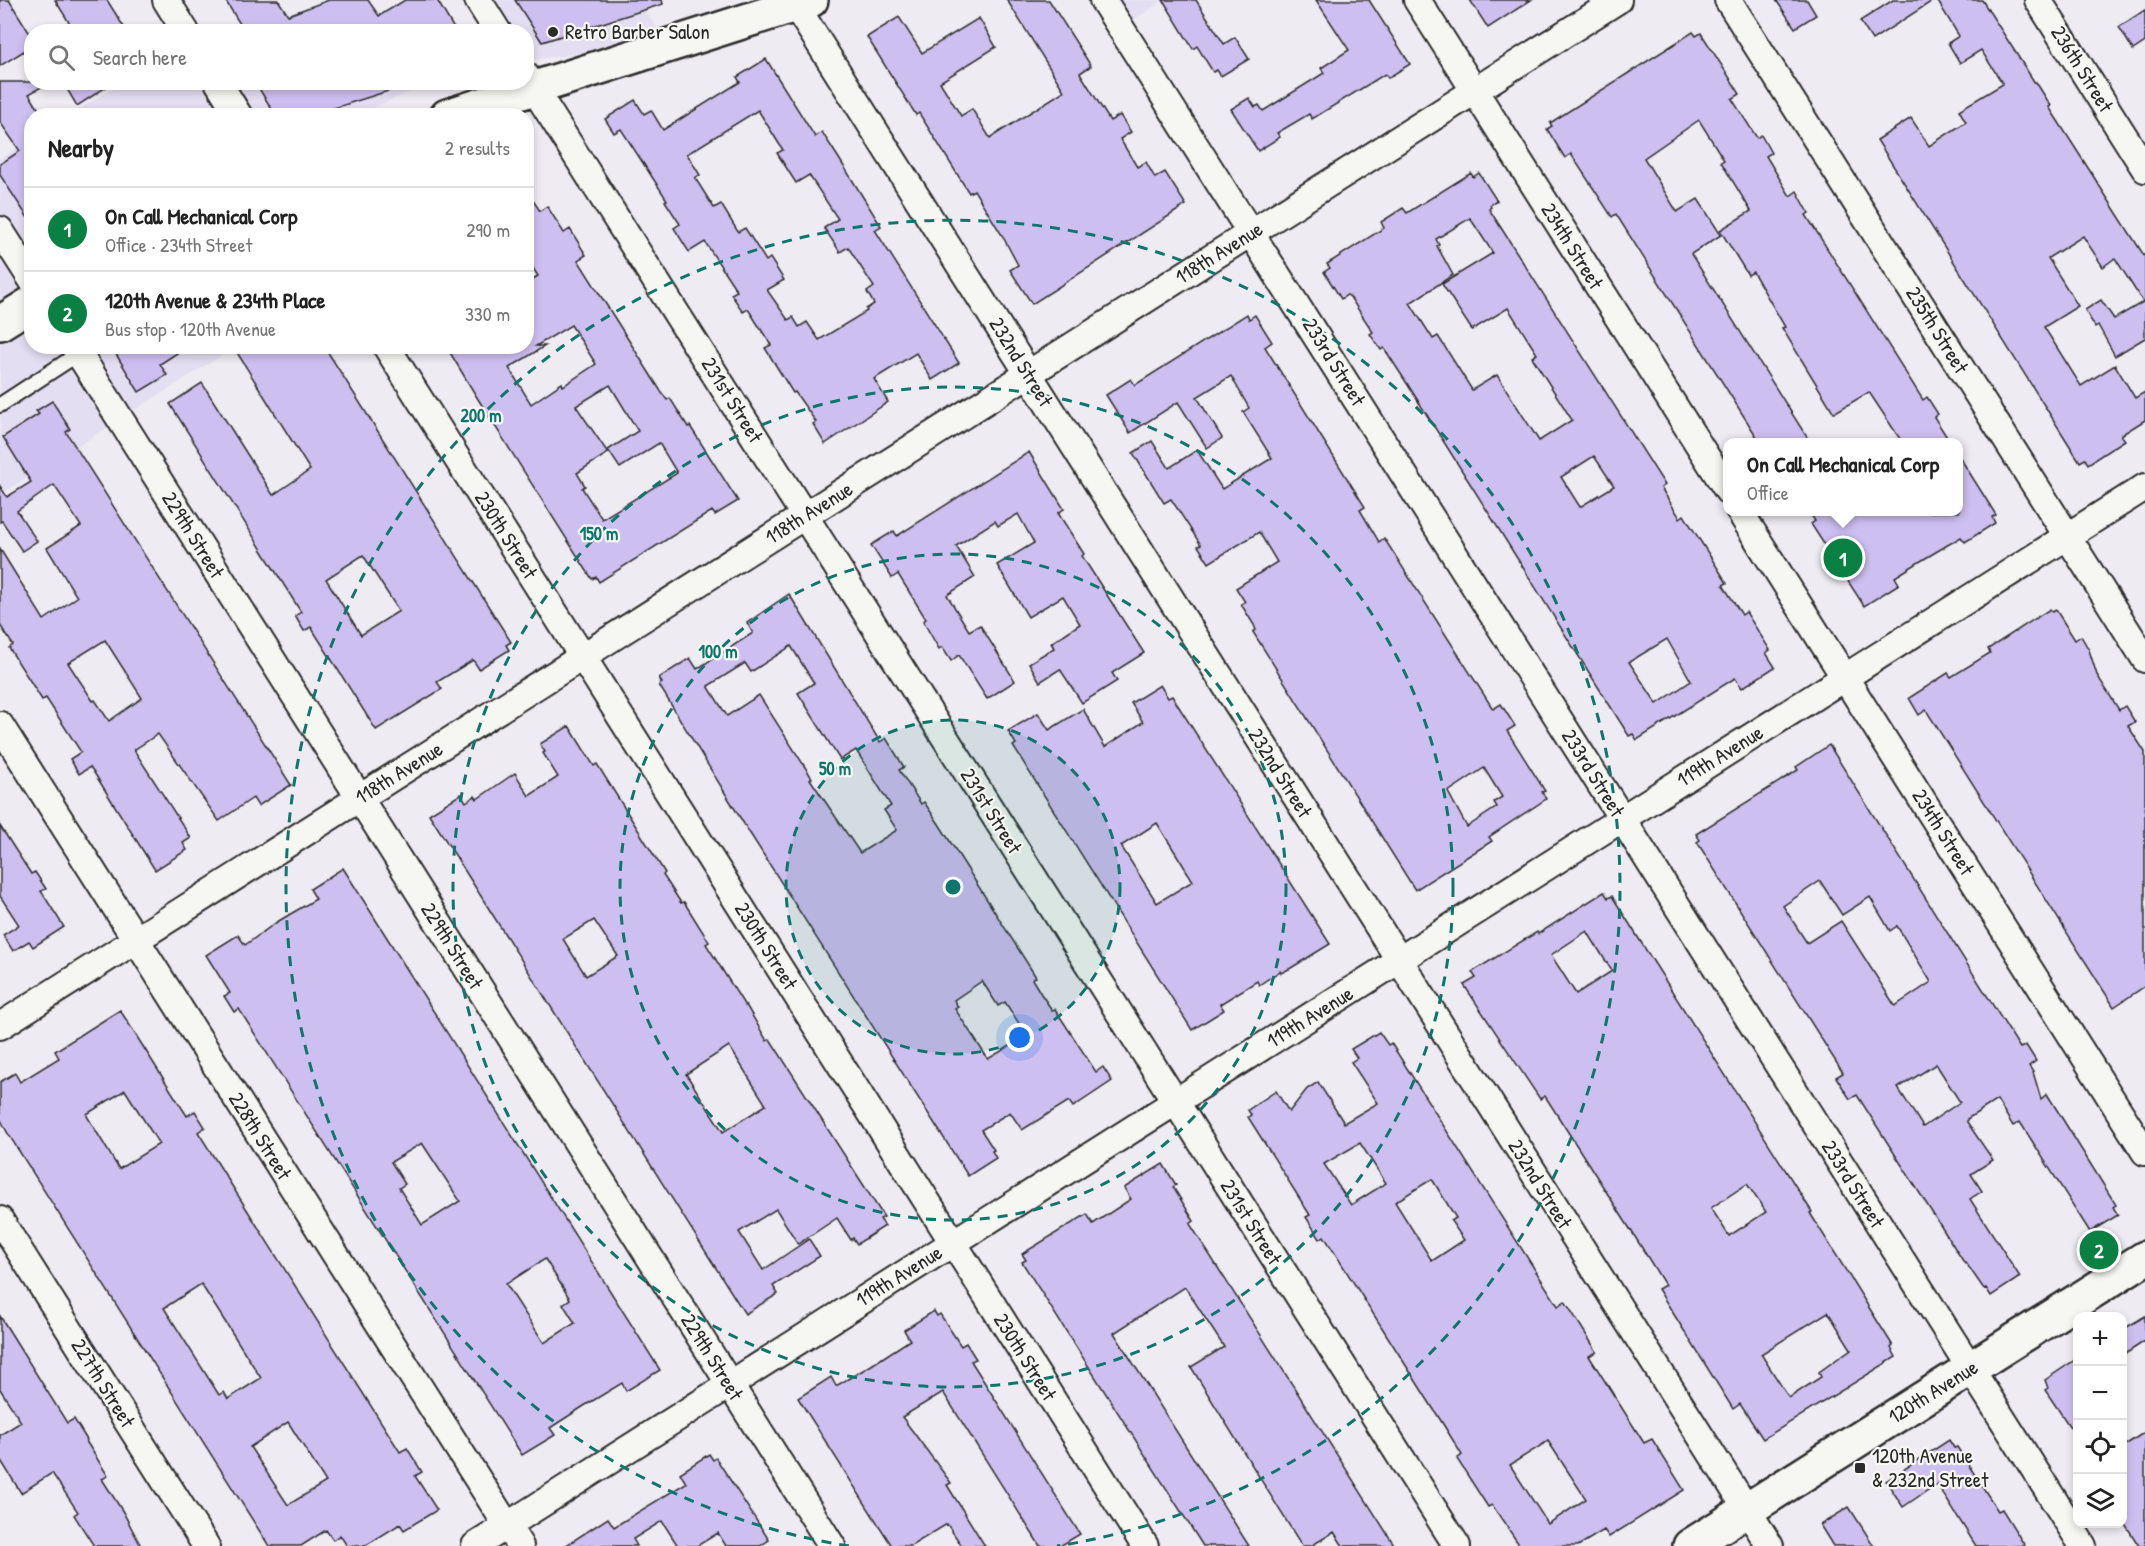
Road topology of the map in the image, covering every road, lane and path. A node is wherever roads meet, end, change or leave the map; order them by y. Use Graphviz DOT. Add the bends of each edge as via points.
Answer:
graph roads {
  1 [pos="166,0"];
  2 [pos="478,0"];
  3 [pos="1103,0"];
  4 [pos="1417,0"];
  5 [pos="1618,0"];
  6 [pos="1728,0"];
  7 [pos="2038,0"];
  8 [pos="799,2"];
  9 [pos="181,24"];
  10 [pos="493,24"];
  11 [pos="534,81"];
  12 [pos="534,88"];
  13 [pos="223,90"];
  14 [pos="510,90"];
  15 [pos="1474,91"];
  16 [pos="234,108"];
  17 [pos="467,108"];
  18 [pos="2145,169"];
  19 [pos="0,230"];
  20 [pos="1252,232"];
  21 [pos="24,268"];
  22 [pos="24,308"];
  23 [pos="0,323"];
  24 [pos="70,354"];
  25 [pos="79,354"];
  26 [pos="391,354"];
  27 [pos="1028,374"];
  28 [pos="0,405"];
  29 [pos="1723,484"];
  30 [pos="2145,487"];
  31 [pos="805,515"];
  32 [pos="1743,516"];
  33 [pos="2068,537"];
  34 [pos="582,656"];
  35 [pos="2145,659"];
  36 [pos="1845,678"];
  37 [pos="0,725"];
  38 [pos="359,798"];
  39 [pos="1622,819"];
  40 [pos="136,940"];
  41 [pos="1399,961"];
  42 [pos="0,1026"];
  43 [pos="1176,1102"];
  44 [pos="2145,1152"];
  45 [pos="0,1220"];
  46 [pos="953,1242"];
  47 [pos="2145,1258"];
  48 [pos="1970,1368"];
  49 [pos="729,1383"];
  50 [pos="1747,1510"];
  51 [pos="514,1536"];
  52 [pos="206,1546"];
  53 [pos="475,1546"];
  54 [pos="832,1546"];
  55 [pos="1144,1546"];
  56 [pos="1456,1546"];
  57 [pos="1690,1546"];
  58 [pos="1770,1546"];
  59 [pos="2083,1546"];
  1 -- 9 [label="street"];
  2 -- 10 [label="street"];
  3 -- 20 [label="street, 233rd Street"];
  4 -- 15 [label="street, 234th Street"];
  5 -- 15 [label="street, 118th Avenue"];
  6 -- 33 [label="street, 235th Street"];
  7 -- 18 [label="street, 236th Street"];
  8 -- 11 [label="street"];
  8 -- 27 [label="street, 232nd Street"];
  12 -- 31 [label="street, 231st Street"];
  13 -- 16 [label="street"];
  14 -- 17 [label="street"];
  15 -- 20 [label="street, 118th Avenue"];
  15 -- 29 [label="street, 234th Street"];
  19 -- 21 [label="street"];
  20 -- 27 [label="street, 118th Avenue"];
  20 -- 39 [label="street, 233rd Street"];
  22 -- 23 [label="street"];
  24 -- 28 [label="lane"];
  25 -- 38 [label="street, 229th Street"];
  26 -- 34 [label="street, 230th Street"];
  27 -- 31 [label="street, 118th Avenue"];
  27 -- 41 [label="street, 232nd Street"];
  30 -- 33 [label="street, 119th Avenue"];
  31 -- 34 [label="street, 118th Avenue"];
  31 -- 43 [label="street, 231st Street"];
  32 -- 36 [label="street, 234th Street"];
  33 -- 35 [label="street, 235th Street"];
  33 -- 36 [label="street, 119th Avenue"];
  34 -- 38 [label="street, 118th Avenue"];
  34 -- 46 [label="street, 230th Street"];
  36 -- 39 [label="street, 119th Avenue"];
  36 -- 44 [label="street, 234th Street"];
  37 -- 40 [label="street, 228th Street"];
  38 -- 40 [label="street, 118th Avenue"];
  38 -- 49 [label="street, 229th Street"];
  39 -- 41 [label="street, 119th Avenue"];
  39 -- 48 [label="street, 233rd Street"];
  40 -- 42 [label="street, 118th Avenue"];
  40 -- 51 [label="street, 228th Street"];
  41 -- 43 [label="street, 119th Avenue"];
  41 -- 50 [label="street, 232nd Street"];
  43 -- 46 [label="street, 119th Avenue"];
  43 -- 56 [label="street, 231st Street"];
  45 -- 52 [label="street, 227th Street"];
  46 -- 49 [label="street, 119th Avenue"];
  46 -- 55 [label="street, 230th Street"];
  47 -- 48 [label="street, 120th Avenue"];
  48 -- 50 [label="street, 120th Avenue"];
  48 -- 59 [label="street, 233rd Street"];
  49 -- 51 [label="street, 119th Avenue"];
  49 -- 54 [label="street, 229th Street"];
  50 -- 57 [label="street, 120th Avenue"];
  50 -- 58 [label="street, 232nd Street"];
  51 -- 53 [label="street, 119th Avenue"];
}
